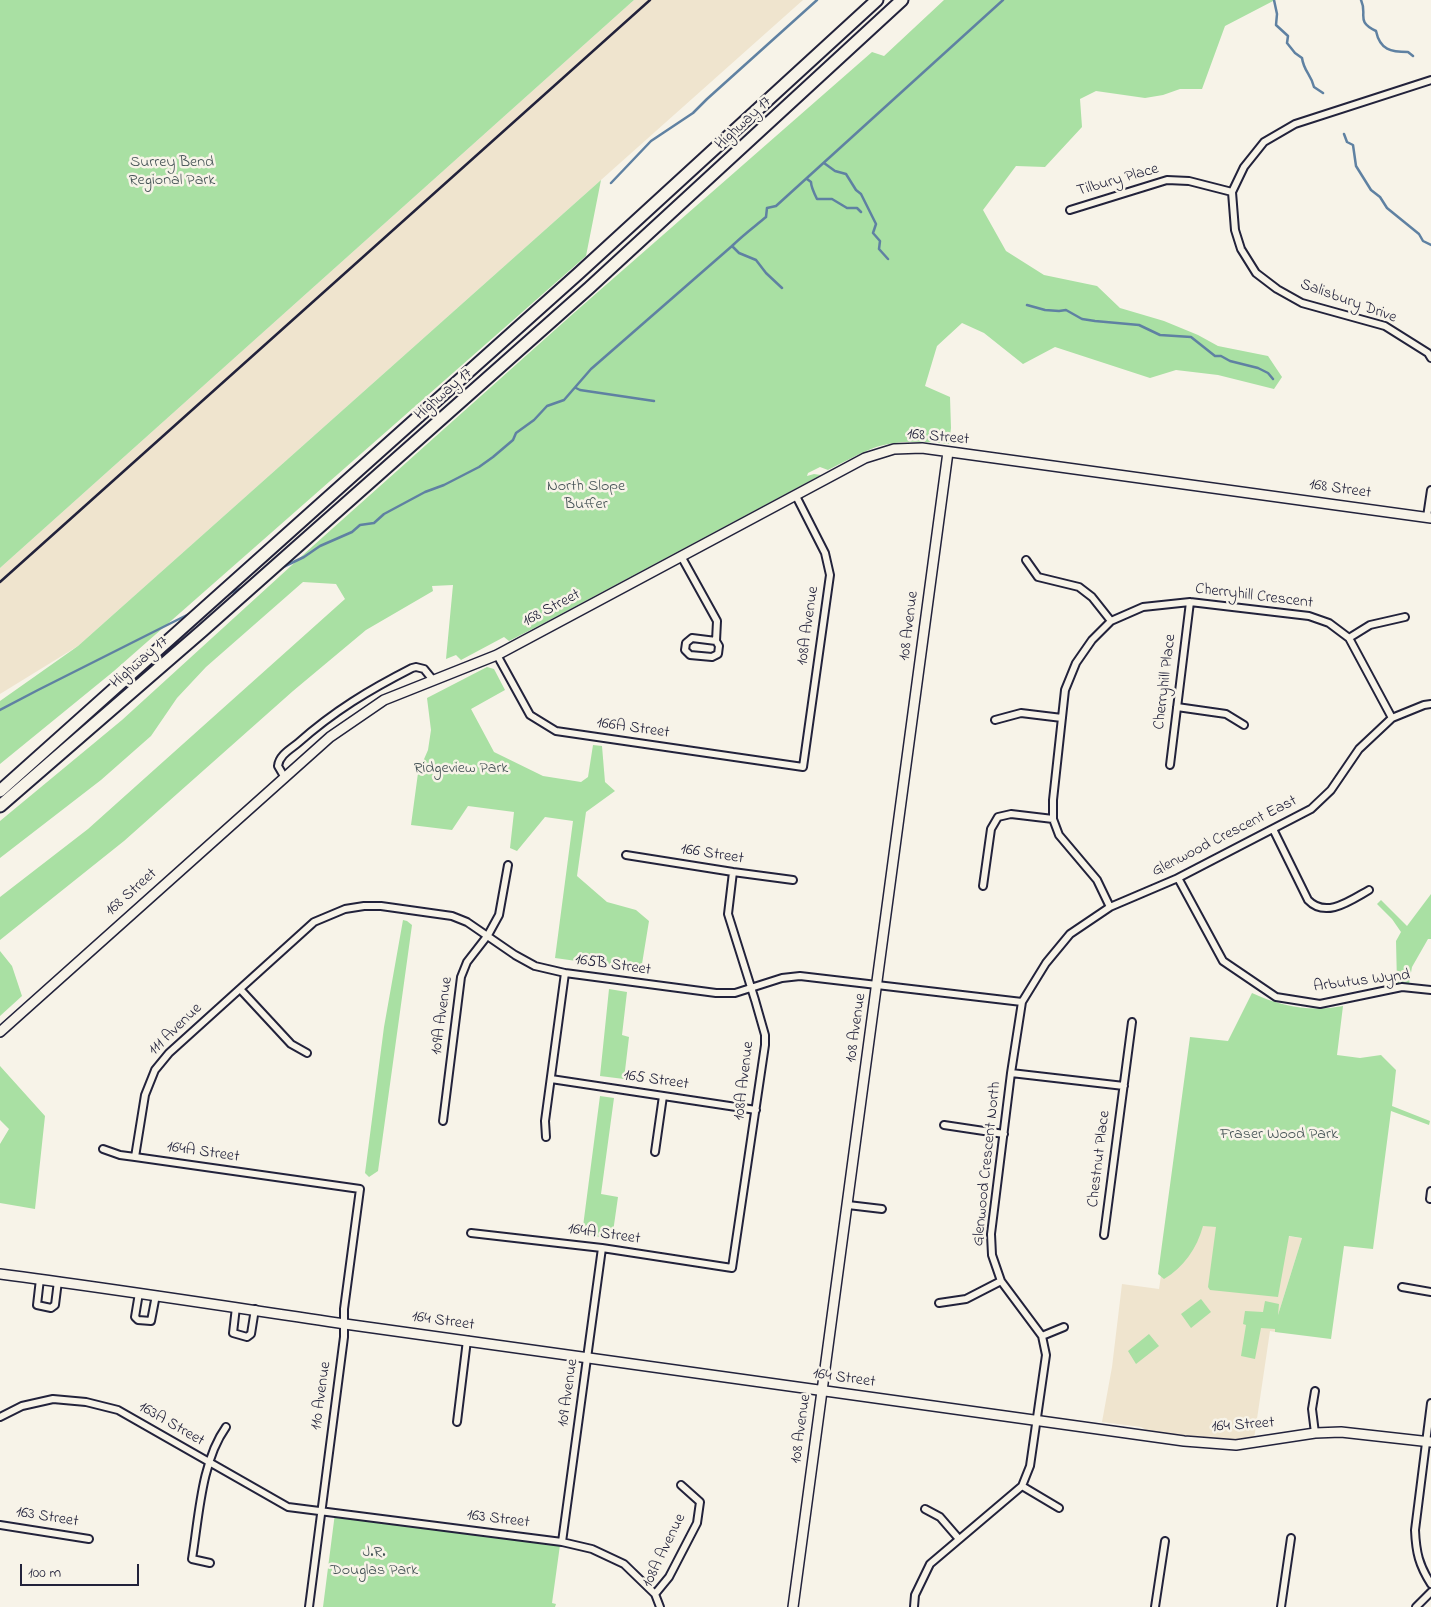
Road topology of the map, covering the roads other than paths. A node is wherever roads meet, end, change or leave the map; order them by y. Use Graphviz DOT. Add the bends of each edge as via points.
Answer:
graph roads {
  1 [pos="877,0"];
  2 [pos="902,0"];
  3 [pos="1431,80"];
  4 [pos="1232,192"];
  5 [pos="1070,210"];
  6 [pos="1430,355"];
  7 [pos="948,452"];
  8 [pos="1431,490"];
  9 [pos="796,496"];
  10 [pos="1429,518"];
  11 [pos="681,556"];
  12 [pos="1026,560"];
  13 [pos="1190,602"];
  14 [pos="1404,617"];
  15 [pos="1110,621"];
  16 [pos="1349,638"];
  17 [pos="716,641"];
  18 [pos="497,655"];
  19 [pos="433,680"];
  20 [pos="1431,704"];
  21 [pos="1177,707"];
  22 [pos="1062,718"];
  23 [pos="1392,718"];
  24 [pos="994,720"];
  25 [pos="1244,724"];
  26 [pos="1170,765"];
  27 [pos="804,767"];
  28 [pos="285,778"];
  29 [pos="0,791"];
  30 [pos="0,806"];
  31 [pos="1054,819"];
  32 [pos="1273,829"];
  33 [pos="626,854"];
  34 [pos="508,865"];
  35 [pos="733,872"];
  36 [pos="1178,878"];
  37 [pos="793,880"];
  38 [pos="983,886"];
  39 [pos="1369,890"];
  40 [pos="1110,907"];
  41 [pos="488,935"];
  42 [pos="565,973"];
  43 [pos="878,985"];
  44 [pos="240,989"];
  45 [pos="751,989"];
  46 [pos="1431,990"];
  47 [pos="1022,1002"];
  48 [pos="1132,1022"];
  49 [pos="0,1032"];
  50 [pos="307,1053"];
  51 [pos="1011,1073"];
  52 [pos="551,1079"];
  53 [pos="1124,1086"];
  54 [pos="662,1096"];
  55 [pos="756,1110"];
  56 [pos="443,1122"];
  57 [pos="944,1125"];
  58 [pos="1004,1134"];
  59 [pos="546,1137"];
  60 [pos="103,1149"];
  61 [pos="656,1152"];
  62 [pos="135,1157"];
  63 [pos="360,1189"];
  64 [pos="848,1205"];
  65 [pos="882,1209"];
  66 [pos="471,1233"];
  67 [pos="1104,1235"];
  68 [pos="602,1248"];
  69 [pos="732,1268"];
  70 [pos="0,1274"];
  71 [pos="40,1279"];
  72 [pos="58,1281"];
  73 [pos="1001,1281"];
  74 [pos="1402,1287"];
  75 [pos="1431,1292"];
  76 [pos="139,1293"];
  77 [pos="156,1295"];
  78 [pos="939,1303"];
  79 [pos="236,1307"];
  80 [pos="255,1309"];
  81 [pos="344,1324"];
  82 [pos="1064,1326"];
  83 [pos="1042,1336"];
  84 [pos="467,1340"];
  85 [pos="588,1358"];
  86 [pos="1315,1391"];
  87 [pos="823,1392"];
  88 [pos="1431,1403"];
  89 [pos="0,1417"];
  90 [pos="1037,1421"];
  91 [pos="457,1422"];
  92 [pos="226,1426"];
  93 [pos="1315,1433"];
  94 [pos="1428,1442"];
  95 [pos="208,1462"];
  96 [pos="680,1485"];
  97 [pos="1022,1486"];
  98 [pos="1059,1508"];
  99 [pos="925,1509"];
  100 [pos="321,1511"];
  101 [pos="0,1525"];
  102 [pos="1291,1538"];
  103 [pos="89,1539"];
  104 [pos="959,1539"];
  105 [pos="1164,1541"];
  106 [pos="562,1542"];
  107 [pos="210,1563"];
  108 [pos="1431,1584"];
  109 [pos="1431,1592"];
  110 [pos="656,1594"];
  111 [pos="309,1607"];
  112 [pos="660,1607"];
  113 [pos="793,1607"];
  114 [pos="914,1607"];
  115 [pos="1155,1607"];
  116 [pos="1281,1607"];
  117 [pos="1416,1607"];
  1 -- 29 [label="highway, Highway 17" via="579,274"];
  2 -- 30 [label="highway, Highway 17" via="589,288"];
  3 -- 4 [label="street" via="1295,124 1264,142 1244,167"];
  4 -- 5 [label="street, Tilbury Place" via="1189,180 1167,180"];
  4 -- 6 [label="street, Salisbury Drive" via="1235,230 1241,250 1256,273 1302,303 1384,326"];
  7 -- 9 [label="street, 168 Street" via="922,448 894,449 865,458"];
  7 -- 10 [label="street, 168 Street"];
  7 -- 43 [label="street, 108 Avenue"];
  8 -- 10 [label="street"];
  9 -- 11 [label="street, 168 Street"];
  9 -- 27 [label="street, 108A Avenue" via="825,553 830,576"];
  11 -- 17 [label="street" via="716,621"];
  11 -- 18 [label="street, 168 Street"];
  12 -- 15 [label="street" via="1038,577 1079,587 1092,597"];
  13 -- 15 [label="street, Cherryhill Crescent" via="1143,607"];
  13 -- 16 [label="street, Cherryhill Crescent" via="1309,616 1329,622"];
  13 -- 21 [label="street, Cherryhill Place"];
  14 -- 16 [label="street" via="1370,625"];
  15 -- 22 [label="street, Cherryhill Crescent" via="1076,663 1065,690"];
  16 -- 23 [label="street, Cherryhill Crescent"];
  17 -- 17 [label="street" via="692,638 686,643 685,650 690,655 712,657 718,654"];
  18 -- 19 [label="street, 168 Street"];
  18 -- 27 [label="street, 166A Street" via="530,714 556,732"];
  19 -- 28 [label="street, 168 Street" via="384,700 330,737"];
  19 -- 28 [label="street" via="424,669 416,667 349,702 280,758 278,766"];
  20 -- 23 [label="street, Glenwood Crescent East"];
  21 -- 25 [label="street" via="1226,714"];
  21 -- 26 [label="street, Cherryhill Place"];
  22 -- 24 [label="street" via="1020,713"];
  22 -- 31 [label="street, Cherryhill Crescent" via="1052,800"];
  23 -- 32 [label="street, Glenwood Crescent East" via="1359,749 1331,790 1311,809"];
  28 -- 49 [label="street, 168 Street"];
  31 -- 38 [label="street" via="1011,814 998,817 991,829"];
  31 -- 40 [label="street, Cherryhill Crescent" via="1059,835 1097,880"];
  32 -- 36 [label="street, Glenwood Crescent East"];
  32 -- 39 [label="street" via="1312,905 1330,909"];
  33 -- 35 [label="street, 166 Street"];
  34 -- 41 [label="street, 109A Avenue" via="499,915"];
  35 -- 37 [label="street, 166 Street"];
  35 -- 45 [label="street, 108A Avenue" via="728,914"];
  36 -- 40 [label="street, Glenwood Crescent East"];
  36 -- 46 [label="street, Arbutus Wynd" via="1223,961 1276,997 1320,1004 1402,987"];
  40 -- 47 [label="street, Glenwood Crescent North" via="1070,934 1046,962"];
  41 -- 42 [label="street, 165B Street" via="535,966"];
  41 -- 44 [label="street, 165B Street" via="452,916 381,906 345,909 314,922"];
  41 -- 56 [label="street, 109A Avenue" via="467,962 461,977"];
  42 -- 45 [label="street, 165B Street" via="704,992 735,993"];
  42 -- 52 [label="street"];
  43 -- 45 [label="street, 165B Street" via="800,976 782,978"];
  43 -- 47 [label="street, 165B Street"];
  43 -- 64 [label="street, 108 Avenue"];
  44 -- 50 [label="street" via="290,1044"];
  44 -- 62 [label="street, 111 Avenue" via="169,1053 155,1070 145,1094"];
  45 -- 55 [label="street, 108A Avenue" via="765,1035"];
  47 -- 51 [label="street, Glenwood Crescent North"];
  48 -- 53 [label="street, Chestnut Place"];
  51 -- 53 [label="street"];
  51 -- 58 [label="street, Glenwood Crescent North"];
  52 -- 54 [label="street, 165 Street"];
  52 -- 59 [label="street"];
  53 -- 67 [label="street, Chestnut Place"];
  54 -- 55 [label="street, 165 Street"];
  54 -- 61 [label="street"];
  55 -- 69 [label="street, 108A Avenue"];
  57 -- 58 [label="street"];
  58 -- 73 [label="street, Glenwood Crescent North" via="991,1234 992,1255"];
  60 -- 62 [label="street, 164A Street"];
  62 -- 63 [label="street, 164A Street"];
  63 -- 81 [label="street, 110 Avenue"];
  64 -- 65 [label="street"];
  64 -- 87 [label="street, 108 Avenue"];
  66 -- 68 [label="street, 164A Street"];
  68 -- 69 [label="street, 164A Street"];
  68 -- 85 [label="street, 109 Avenue"];
  70 -- 71 [label="street, 164 Street"];
  71 -- 72 [label="street, 164 Street"];
  71 -- 72 [label="street" via="37,1305 51,1308 55,1305"];
  72 -- 76 [label="street, 164 Street"];
  73 -- 78 [label="street" via="966,1299"];
  73 -- 83 [label="street, Glenwood Crescent North"];
  74 -- 75 [label="street"];
  76 -- 77 [label="street, 164 Street"];
  76 -- 77 [label="street" via="135,1317 138,1320 151,1321"];
  77 -- 79 [label="street, 164 Street"];
  79 -- 80 [label="street, 164 Street"];
  79 -- 80 [label="street" via="233,1334 247,1337 251,1334"];
  80 -- 81 [label="street, 164 Street"];
  81 -- 84 [label="street, 164 Street"];
  81 -- 100 [label="street, 110 Avenue"];
  82 -- 83 [label="street"];
  83 -- 90 [label="street, Glenwood Crescent North" via="1046,1355"];
  84 -- 85 [label="street, 164 Street"];
  84 -- 91 [label="street"];
  85 -- 87 [label="street, 164 Street"];
  85 -- 106 [label="street, 109 Avenue"];
  86 -- 93 [label="street" via="1312,1408"];
  87 -- 90 [label="street, 164 Street"];
  87 -- 113 [label="street, 108 Avenue"];
  88 -- 94 [label="street"];
  89 -- 95 [label="street, 163A Street" via="22,1406 53,1399 86,1402 118,1410"];
  90 -- 93 [label="street, 164 Street" via="1216,1444 1246,1444"];
  90 -- 97 [label="street, Glenwood Crescent North" via="1030,1466"];
  92 -- 95 [label="street"];
  93 -- 94 [label="street, 164 Street" via="1341,1432"];
  94 -- 108 [label="street" via="1415,1530 1421,1569"];
  95 -- 100 [label="street, 163A Street" via="288,1507"];
  95 -- 107 [label="street" via="192,1559"];
  96 -- 110 [label="street, 108A Avenue" via="700,1502 697,1523 669,1577"];
  97 -- 98 [label="street"];
  97 -- 104 [label="street, Glenwood Crescent North"];
  99 -- 104 [label="street" via="940,1517"];
  100 -- 106 [label="street, 163 Street"];
  100 -- 111 [label="street, 110 Avenue"];
  101 -- 103 [label="street, 163 Street"];
  102 -- 116 [label="street"];
  104 -- 114 [label="street, Glenwood Crescent North" via="930,1564 915,1595"];
  105 -- 115 [label="street"];
  106 -- 110 [label="street, 163 Street" via="592,1549 624,1564"];
  109 -- 117 [label="street"];
  110 -- 112 [label="street, 108A Avenue"];
}
